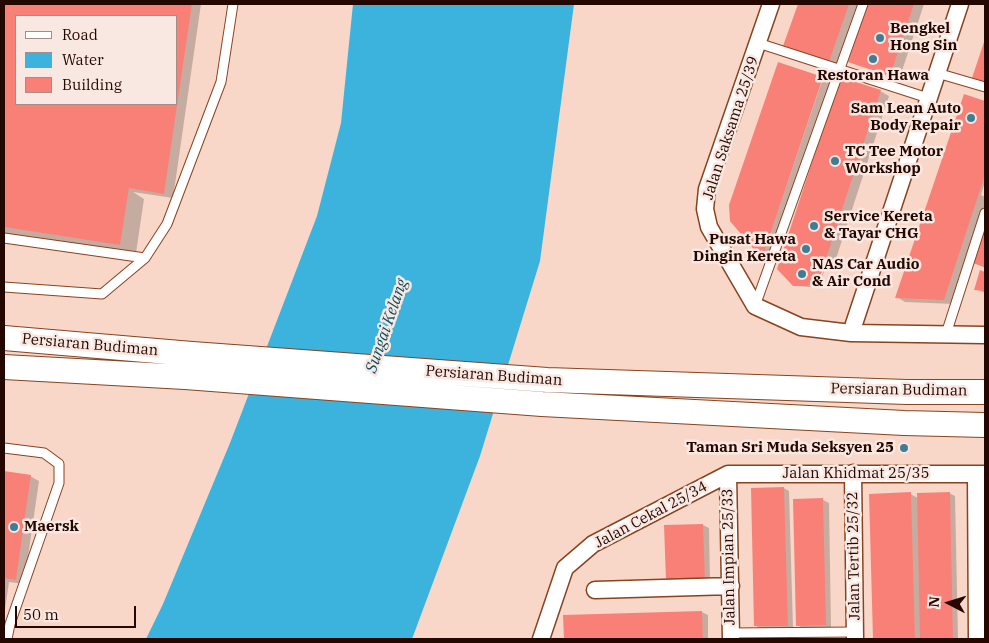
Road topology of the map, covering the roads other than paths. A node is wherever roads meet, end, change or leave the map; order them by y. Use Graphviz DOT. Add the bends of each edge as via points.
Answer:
graph roads {
  1 [pos="233,4"];
  2 [pos="771,4"];
  3 [pos="863,4"];
  4 [pos="960,4"];
  5 [pos="758,43"];
  6 [pos="840,69"];
  7 [pos="937,72"];
  8 [pos="985,87"];
  9 [pos="928,98"];
  10 [pos="985,213"];
  11 [pos="4,238"];
  12 [pos="145,258"];
  13 [pos="4,287"];
  14 [pos="755,306"];
  15 [pos="850,333"];
  16 [pos="946,334"];
  17 [pos="985,335"];
  18 [pos="4,338"];
  19 [pos="4,367"];
  20 [pos="985,392"];
  21 [pos="985,425"];
  22 [pos="4,448"];
  23 [pos="853,473"];
  24 [pos="728,474"];
  25 [pos="980,474"];
  26 [pos="730,586"];
  27 [pos="595,590"];
  28 [pos="731,636"];
  29 [pos="855,636"];
  30 [pos="7,639"];
  31 [pos="541,639"];
  32 [pos="977,639"];
  1 -- 12 [label="lane" via="221,82 167,224"];
  2 -- 5 [label="street, Jalan Saksama 25/39"];
  3 -- 6 [label="lane"];
  4 -- 7 [label="street"];
  5 -- 6 [label="lane"];
  5 -- 14 [label="street, Jalan Saksama 25/39" via="707,189 705,208 709,227"];
  6 -- 9 [label="lane"];
  6 -- 14 [label="lane"];
  7 -- 8 [label="lane"];
  7 -- 9 [label="street"];
  9 -- 15 [label="street"];
  10 -- 16 [label="lane"];
  11 -- 12 [label="lane"];
  12 -- 13 [label="lane" via="102,294"];
  14 -- 15 [label="street" via="801,327"];
  15 -- 16 [label="street"];
  16 -- 17 [label="street"];
  18 -- 20 [label="main road, Persiaran Budiman" via="547,380"];
  19 -- 21 [label="main road, Persiaran Budiman" via="542,404"];
  22 -- 30 [label="lane" via="44,453 59,464 59,483"];
  23 -- 24 [label="street, Jalan Khidmat 25/35"];
  23 -- 25 [label="street, Jalan Khidmat 25/35"];
  23 -- 29 [label="street, Jalan Tertib 25/32"];
  24 -- 26 [label="street, Jalan Impian 25/33"];
  24 -- 31 [label="street, Jalan Cekal 25/34" via="594,544 565,568"];
  25 -- 32 [label="street"];
  26 -- 27 [label="street"];
  26 -- 28 [label="street, Jalan Impian 25/33"];
  28 -- 29 [label="lane"];
}
